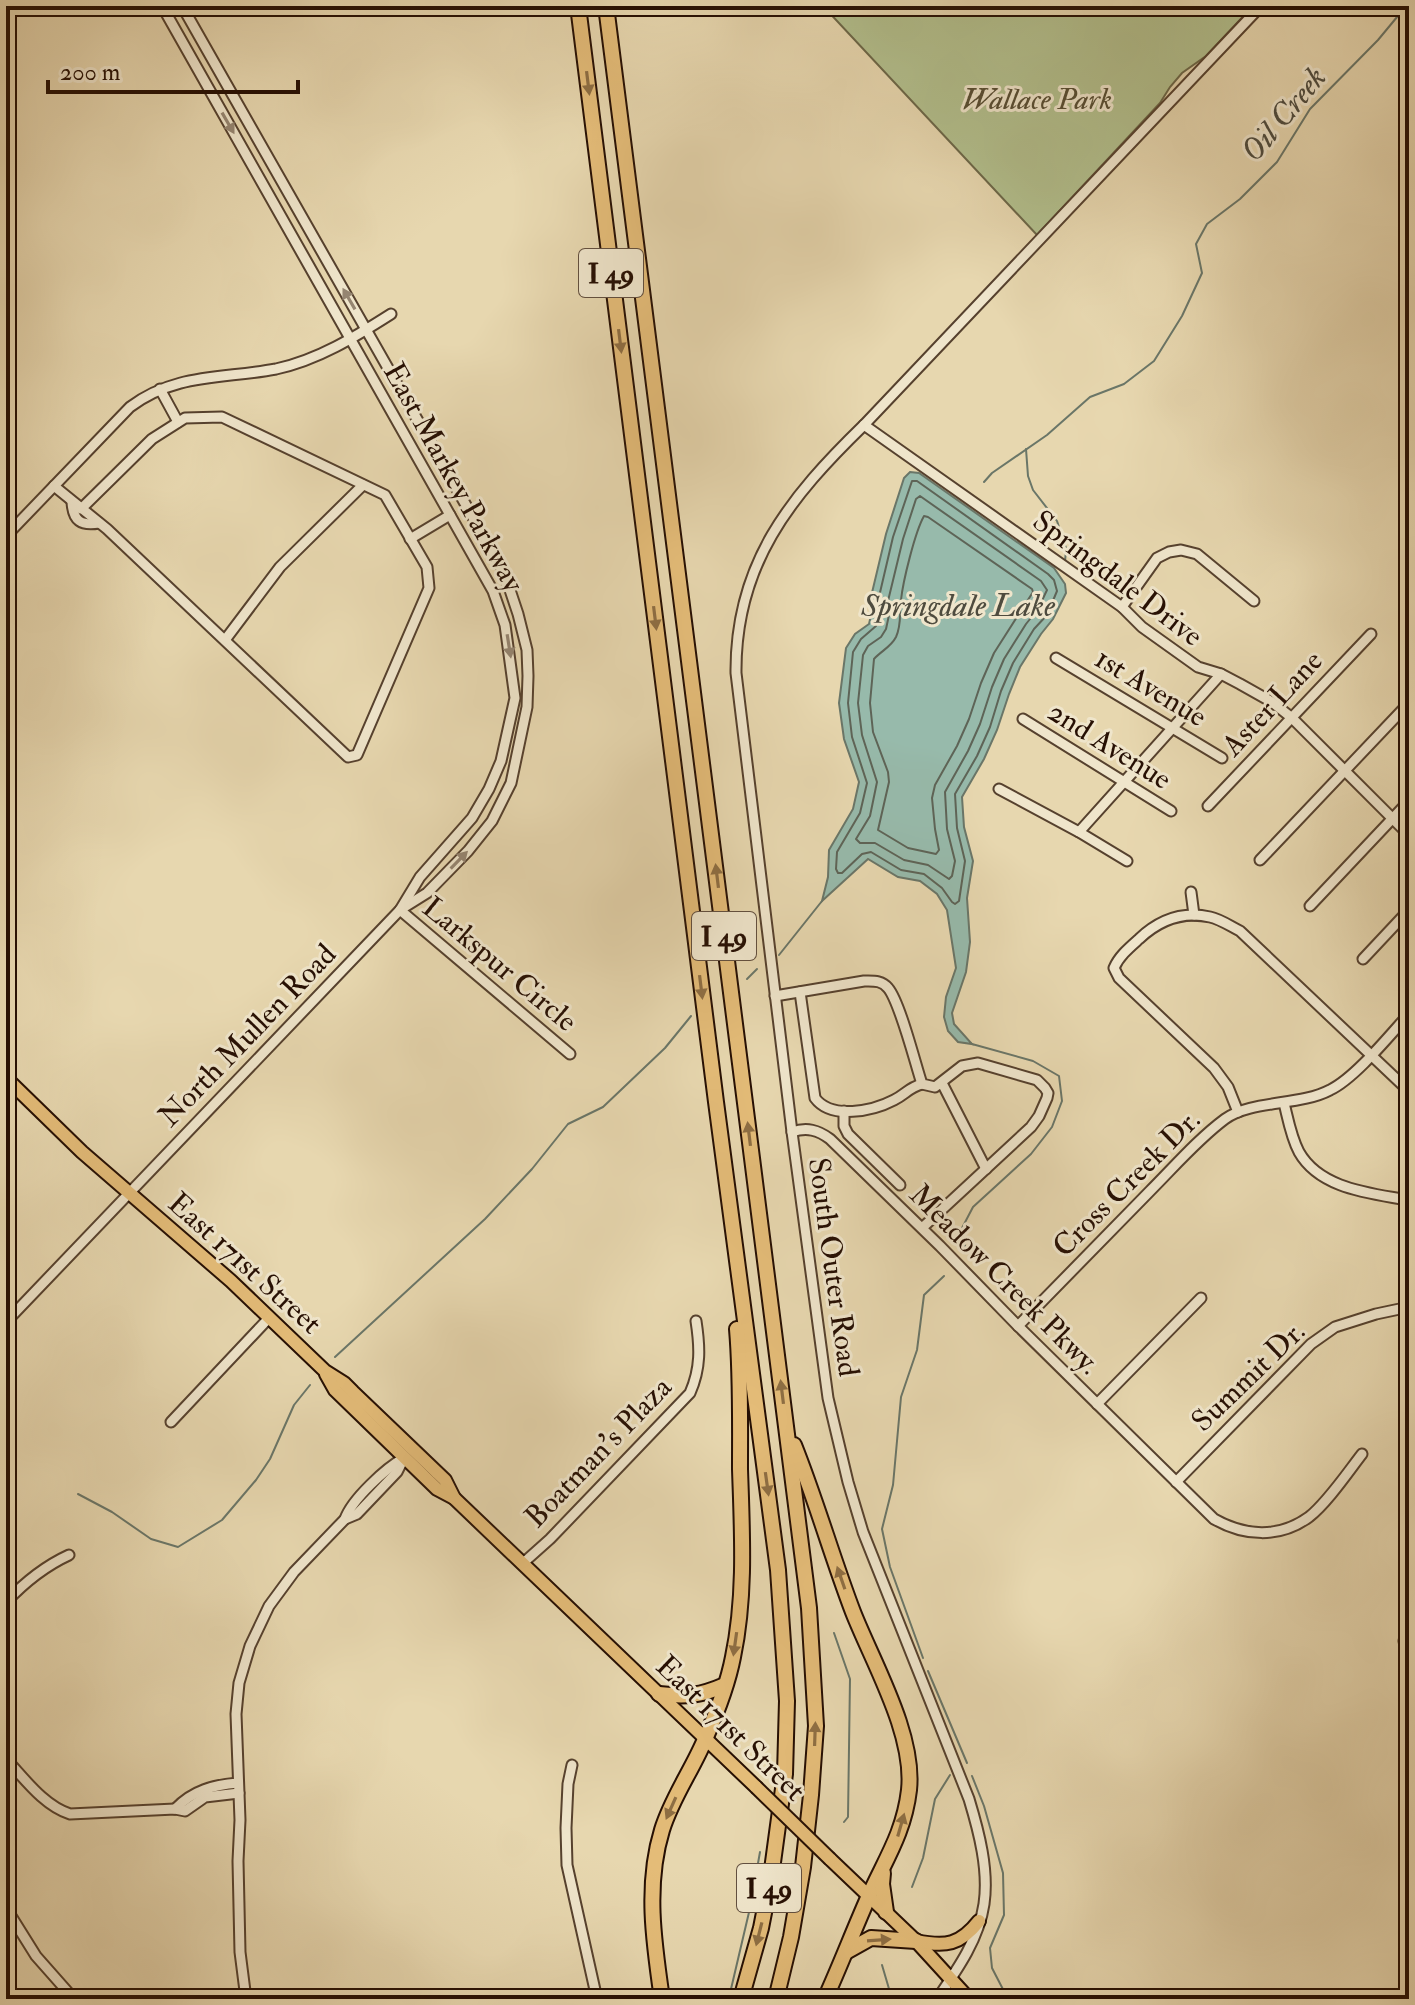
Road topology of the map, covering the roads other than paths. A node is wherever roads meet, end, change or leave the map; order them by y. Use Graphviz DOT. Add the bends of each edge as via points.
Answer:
graph roads {
  1 [pos="162,6"];
  2 [pos="182,6"];
  3 [pos="578,6"];
  4 [pos="606,6"];
  5 [pos="1261,6"];
  6 [pos="391,314"];
  7 [pos="366,330"];
  8 [pos="350,339"];
  9 [pos="160,389"];
  10 [pos="178,422"];
  11 [pos="864,425"];
  12 [pos="363,485"];
  13 [pos="54,486"];
  14 [pos="72,502"];
  15 [pos="81,509"];
  16 [pos="450,515"];
  17 [pos="99,523"];
  18 [pos="6,536"];
  19 [pos="410,539"];
  20 [pos="1254,601"];
  21 [pos="1122,607"];
  22 [pos="1371,634"];
  23 [pos="225,640"];
  24 [pos="1056,658"];
  25 [pos="1221,674"];
  26 [pos="1409,703"];
  27 [pos="1292,718"];
  28 [pos="1023,719"];
  29 [pos="1172,728"];
  30 [pos="1222,758"];
  31 [pos="1345,771"];
  32 [pos="1123,782"];
  33 [pos="999,789"];
  34 [pos="1409,801"];
  35 [pos="1208,806"];
  36 [pos="1171,811"];
  37 [pos="1392,819"];
  38 [pos="1079,832"];
  39 [pos="1409,835"];
  40 [pos="1260,860"];
  41 [pos="1127,861"];
  42 [pos="1191,892"];
  43 [pos="1310,906"];
  44 [pos="400,910"];
  45 [pos="1409,910"];
  46 [pos="1194,915"];
  47 [pos="1363,959"];
  48 [pos="800,992"];
  49 [pos="775,996"];
  50 [pos="1409,1014"];
  51 [pos="570,1054"];
  52 [pos="1372,1054"];
  53 [pos="6,1078"];
  54 [pos="942,1083"];
  55 [pos="922,1084"];
  56 [pos="1409,1091"];
  57 [pos="716,1102"];
  58 [pos="1284,1103"];
  59 [pos="844,1111"];
  60 [pos="1238,1112"];
  61 [pos="792,1132"];
  62 [pos="986,1169"];
  63 [pos="900,1185"];
  64 [pos="130,1194"];
  65 [pos="1408,1197"];
  66 [pos="922,1228"];
  67 [pos="1409,1252"];
  68 [pos="1201,1298"];
  69 [pos="1409,1307"];
  70 [pos="269,1318"];
  71 [pos="696,1321"];
  72 [pos="6,1322"];
  73 [pos="1018,1326"];
  74 [pos="325,1371"];
  75 [pos="1097,1404"];
  76 [pos="171,1422"];
  77 [pos="786,1426"];
  78 [pos="409,1453"];
  79 [pos="1362,1454"];
  80 [pos="1176,1482"];
  81 [pos="69,1555"];
  82 [pos="522,1564"];
  83 [pos="6,1602"];
  84 [pos="1409,1620"];
  85 [pos="1409,1665"];
  86 [pos="725,1685"];
  87 [pos="659,1694"];
  88 [pos="706,1738"];
  89 [pos="6,1759"];
  90 [pos="572,1765"];
  91 [pos="238,1788"];
  92 [pos="883,1868"];
  93 [pos="869,1896"];
  94 [pos="6,1908"];
  95 [pos="886,1912"];
  96 [pos="979,1921"];
  97 [pos="916,1941"];
  98 [pos="846,1952"];
  99 [pos="950,1980"];
  100 [pos="74,1999"];
  101 [pos="246,1999"];
  102 [pos="597,1999"];
  103 [pos="662,1999"];
  104 [pos="741,1999"];
  105 [pos="776,1999"];
  106 [pos="825,1999"];
  107 [pos="937,1999"];
  108 [pos="969,1999"];
  1 -- 8 [label="street, East Markey Parkway, one-way"];
  7 -- 2 [label="street, East Markey Parkway, one-way"];
  3 -- 57 [label="highway, I 49, one-way"];
  77 -- 4 [label="highway, I 49, one-way"];
  5 -- 11 [label="street"];
  6 -- 7 [label="street"];
  7 -- 8 [label="street"];
  44 -- 7 [label="street, East Markey Parkway, one-way" via="427,893 468,851 505,796 527,707 527,650 504,572"];
  8 -- 9 [label="street" via="278,368 202,377"];
  8 -- 16 [label="street, East Markey Parkway"];
  9 -- 10 [label="street"];
  9 -- 13 [label="street" via="130,407"];
  10 -- 12 [label="street" via="222,417"];
  10 -- 15 [label="street" via="152,439"];
  11 -- 21 [label="street, Springdale Drive"];
  11 -- 49 [label="street, South Outer Road" via="783,516 764,548 741,615 736,662"];
  12 -- 19 [label="street" via="385,495"];
  12 -- 23 [label="street" via="280,567"];
  13 -- 14 [label="street"];
  13 -- 18 [label="street"];
  14 -- 15 [label="street"];
  14 -- 17 [label="street" via="76,519"];
  15 -- 17 [label="street"];
  16 -- 19 [label="street"];
  16 -- 44 [label="street, East Markey Parkway, one-way" via="493,591 505,625 515,698 489,789"];
  17 -- 23 [label="street"];
  19 -- 23 [label="street" via="427,567 429,588 357,755 348,757"];
  20 -- 21 [label="street" via="1197,554 1173,550 1157,558"];
  21 -- 25 [label="street, Springdale Drive" via="1198,667"];
  22 -- 27 [label="street, Aster Lane"];
  24 -- 29 [label="street, 1st Avenue"];
  25 -- 27 [label="street, Springdale Drive"];
  25 -- 29 [label="street"];
  26 -- 31 [label="street"];
  27 -- 31 [label="street, Springdale Drive"];
  27 -- 35 [label="street, Aster Lane"];
  28 -- 32 [label="street, 2nd Avenue"];
  29 -- 30 [label="street, 1st Avenue"];
  29 -- 32 [label="street"];
  31 -- 37 [label="street, Springdale Drive"];
  31 -- 40 [label="street"];
  32 -- 36 [label="street, 2nd Avenue"];
  32 -- 38 [label="street"];
  33 -- 38 [label="street"];
  34 -- 37 [label="street"];
  37 -- 39 [label="street, Springdale Drive"];
  37 -- 43 [label="street"];
  38 -- 41 [label="street"];
  42 -- 46 [label="street"];
  44 -- 51 [label="street, Larkspur Circle"];
  44 -- 64 [label="street, North Mullen Road"];
  45 -- 47 [label="street"];
  46 -- 52 [label="street" via="1213,917 1240,931"];
  46 -- 60 [label="street" via="1149,929 1114,968 1214,1068"];
  48 -- 49 [label="street"];
  48 -- 55 [label="street" via="864,981 887,986"];
  48 -- 59 [label="street" via="815,1098"];
  49 -- 61 [label="street, South Outer Road"];
  50 -- 52 [label="street"];
  52 -- 56 [label="street"];
  52 -- 58 [label="street" via="1331,1090"];
  53 -- 64 [label="main road, East 171st Street"];
  54 -- 55 [label="street"];
  54 -- 62 [label="street"];
  54 -- 62 [label="street" via="962,1066 978,1063 1037,1080 1048,1093 1031,1127"];
  55 -- 59 [label="street" via="884,1105"];
  57 -- 86 [label="highway, one-way" via="738,1346 741,1472 741,1602"];
  57 -- 104 [label="highway, I 49, one-way" via="778,1570 787,1701 785,1774 771,1877"];
  58 -- 60 [label="street"];
  58 -- 65 [label="street" via="1298,1149 1321,1175 1365,1192"];
  59 -- 63 [label="street" via="848,1134"];
  60 -- 73 [label="street, Cross Creek Dr." via="1194,1147"];
  61 -- 66 [label="street, Meadow Creek Pkwy." via="810,1129 823,1134"];
  61 -- 96 [label="street, South Outer Road" via="822,1364 839,1449 868,1543 974,1816 985,1881"];
  62 -- 66 [label="street"];
  64 -- 70 [label="main road, East 171st Street"];
  64 -- 72 [label="street, North Mullen Road"];
  65 -- 67 [label="street"];
  66 -- 73 [label="street, Meadow Creek Pkwy."];
  68 -- 75 [label="street"];
  69 -- 80 [label="street, Summit Dr." via="1335,1327 1311,1344"];
  70 -- 74 [label="main road, East 171st Street"];
  70 -- 76 [label="street"];
  71 -- 82 [label="street, Boatman's Plaza" via="699,1365 690,1393"];
  73 -- 75 [label="street, Meadow Creek Pkwy."];
  74 -- 78 [label="main road, East 171st Street" via="344,1383"];
  74 -- 78 [label="main road, East 171st Street" via="347,1402"];
  75 -- 80 [label="street, Meadow Creek Pkwy."];
  92 -- 77 [label="highway, one-way" via="905,1812 908,1759"];
  105 -- 77 [label="highway, I 49, one-way" via="803,1867 816,1726 809,1608"];
  78 -- 82 [label="main road, East 171st Street" via="445,1480 454,1498"];
  78 -- 91 [label="street" via="357,1514 345,1519 281,1587 259,1625 239,1683"];
  79 -- 80 [label="street, Meadow Creek Pkwy." via="1310,1516 1259,1534 1214,1519"];
  81 -- 83 [label="street"];
  82 -- 87 [label="main road, East 171st Street"];
  84 -- 85 [label="street" via="1404,1641"];
  86 -- 87 [label="highway" via="704,1694"];
  86 -- 88 [label="highway"];
  87 -- 88 [label="main road, East 171st Street"];
  88 -- 93 [label="main road, East 171st Street, bridge"];
  88 -- 103 [label="highway, one-way" via="662,1829 656,1856 653,1928"];
  89 -- 91 [label="street" via="49,1802 70,1814 185,1811 205,1797"];
  90 -- 102 [label="street" via="567,1865"];
  91 -- 101 [label="street" via="240,1952"];
  92 -- 93 [label="highway"];
  92 -- 95 [label="highway"];
  93 -- 95 [label="main road, East 171st Street"];
  93 -- 98 [label="highway"];
  94 -- 100 [label="street" via="36,1956"];
  95 -- 97 [label="main road, East 171st Street"];
  96 -- 97 [label="main road" via="953,1943"];
  96 -- 99 [label="street, South Outer Road"];
  98 -- 97 [label="highway, one-way" via="871,1938"];
  97 -- 99 [label="main road, East 171st Street"];
  98 -- 106 [label="highway"];
  99 -- 107 [label="street, South Outer Road"];
  99 -- 108 [label="main road, East 171st Street"];
}
